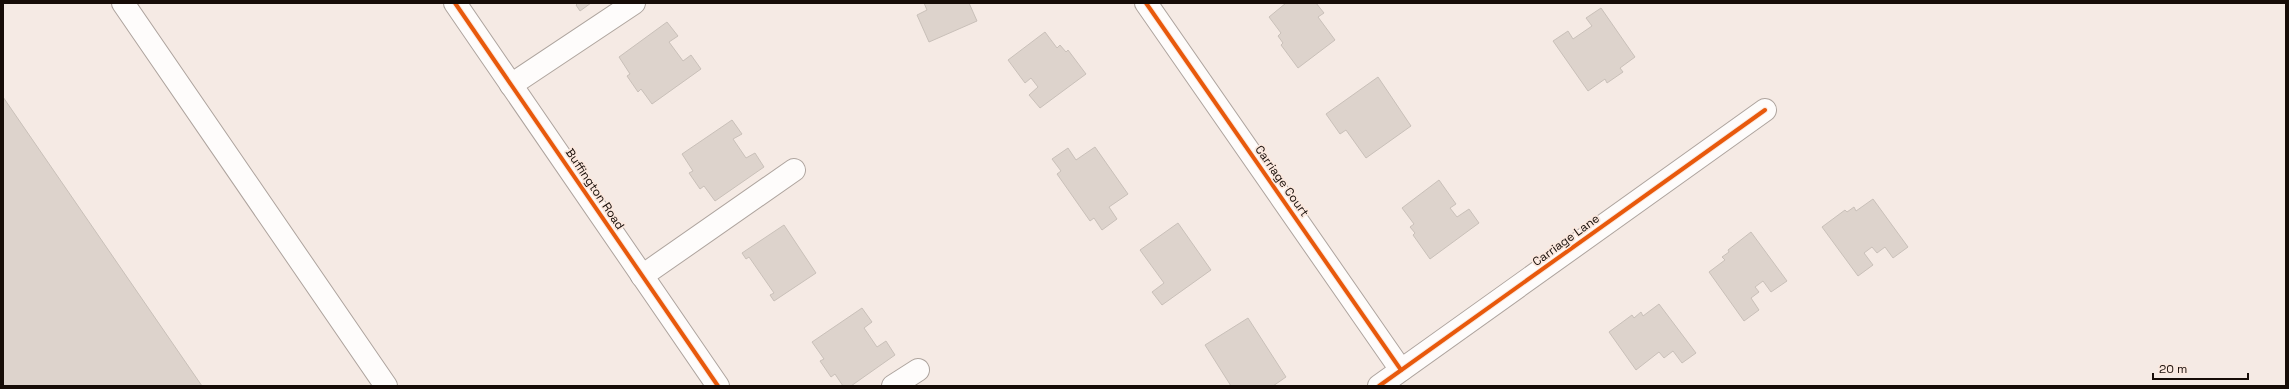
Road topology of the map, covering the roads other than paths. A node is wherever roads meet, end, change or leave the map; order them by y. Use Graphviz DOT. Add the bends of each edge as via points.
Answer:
graph roads {
  1 [pos="123,3"];
  2 [pos="455,3"];
  3 [pos="634,3"];
  4 [pos="1146,3"];
  5 [pos="511,85"];
  6 [pos="1765,110"];
  7 [pos="794,170"];
  8 [pos="642,276"];
  9 [pos="918,370"];
  10 [pos="1401,370"];
  11 [pos="386,386"];
  12 [pos="718,386"];
  13 [pos="893,386"];
  14 [pos="1378,386"];
  1 -- 11 [label="street"];
  2 -- 5 [label="street, Buffington Road"];
  3 -- 5 [label="street"];
  4 -- 10 [label="street, Carriage Court"];
  5 -- 8 [label="street, Buffington Road"];
  6 -- 10 [label="street, Carriage Lane"];
  7 -- 8 [label="street"];
  8 -- 12 [label="street, Buffington Road"];
  9 -- 13 [label="street"];
  10 -- 14 [label="street, Carriage Lane"];
}
